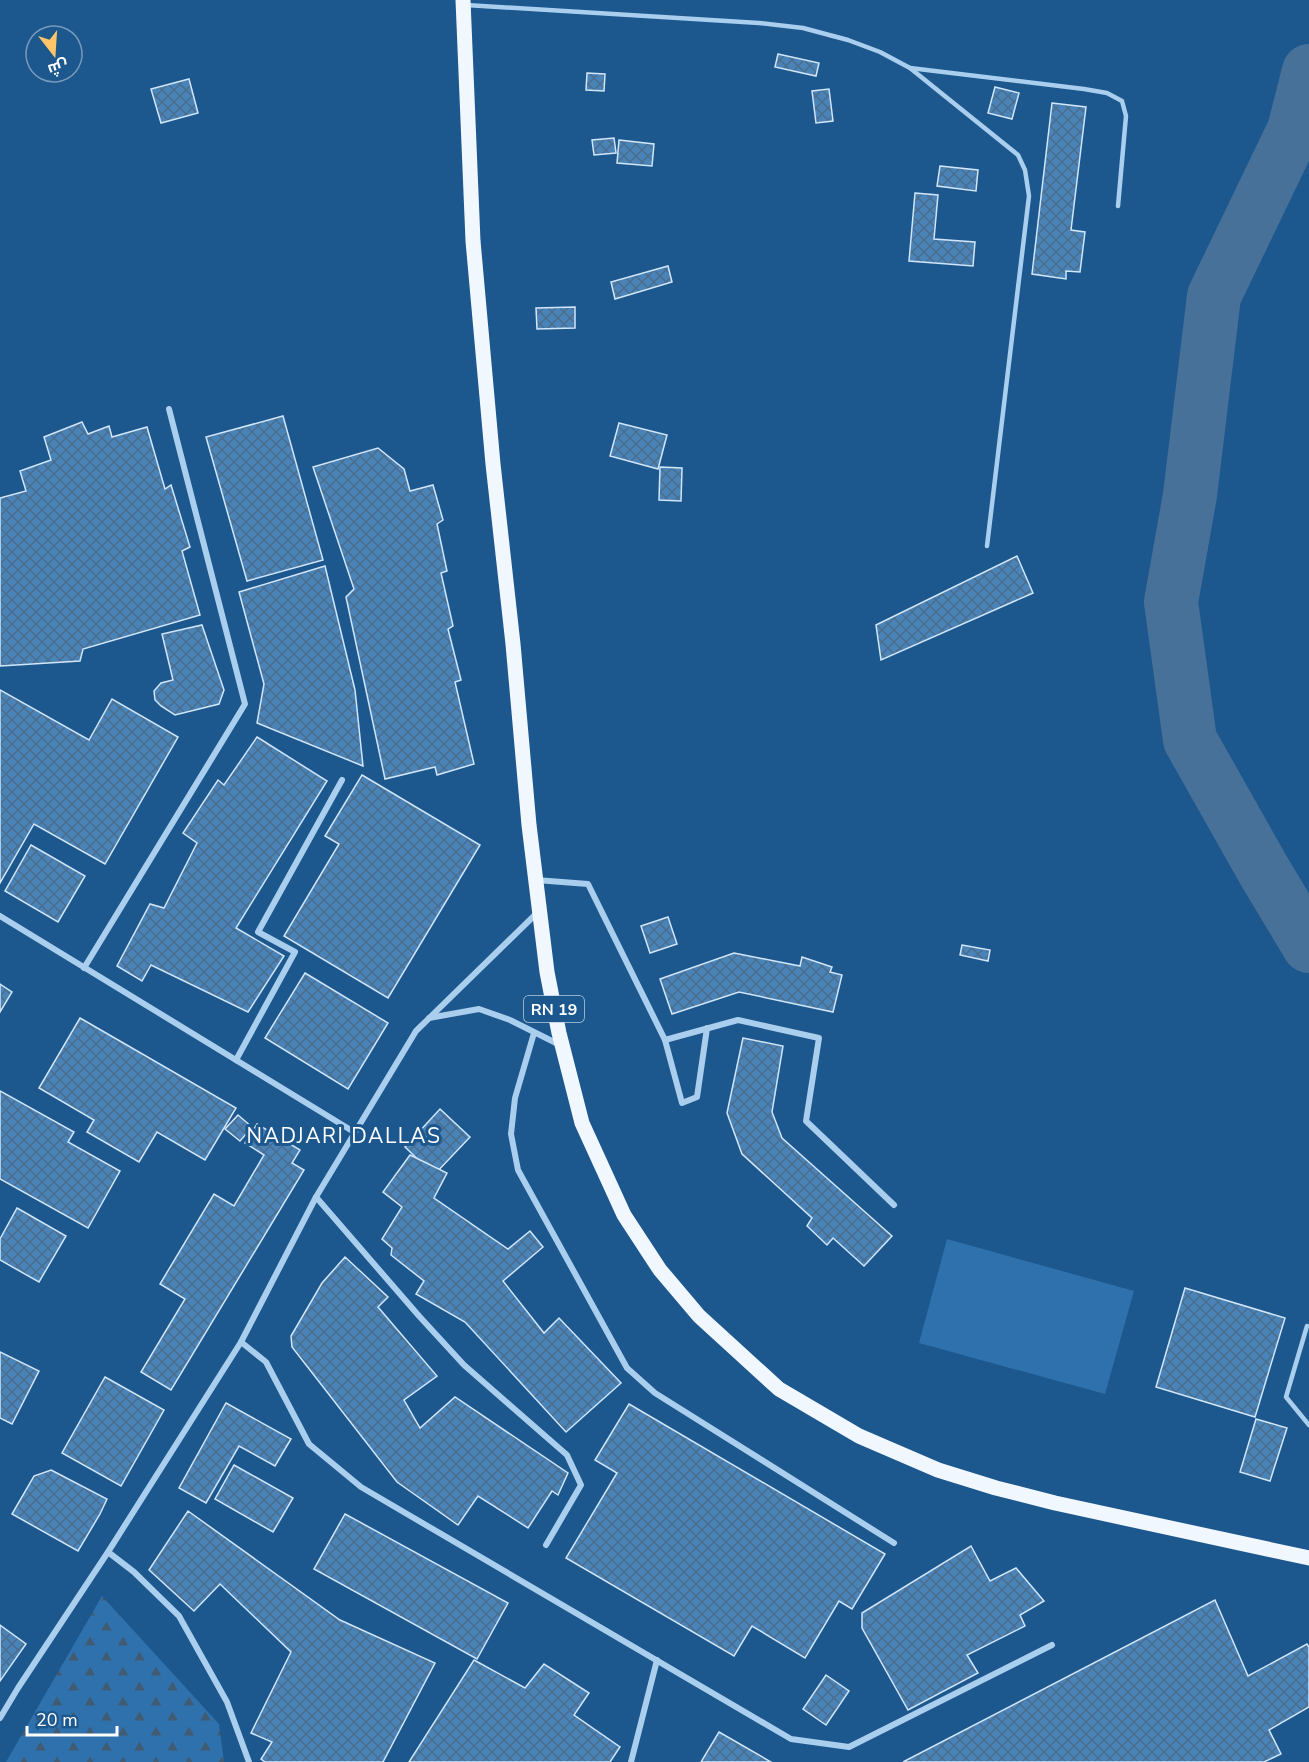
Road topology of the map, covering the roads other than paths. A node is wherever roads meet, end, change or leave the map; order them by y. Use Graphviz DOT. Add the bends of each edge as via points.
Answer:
graph roads {
  1 [pos="463,2"];
  2 [pos="910,68"];
  3 [pos="1118,206"];
  4 [pos="169,409"];
  5 [pos="987,546"];
  6 [pos="342,780"];
  7 [pos="536,880"];
  8 [pos="541,910"];
  9 [pos="0,916"];
  10 [pos="84,968"];
  11 [pos="429,1018"];
  12 [pos="707,1028"];
  13 [pos="534,1033"];
  14 [pos="665,1040"];
  15 [pos="563,1047"];
  16 [pos="236,1060"];
  17 [pos="354,1132"];
  18 [pos="316,1197"];
  19 [pos="894,1205"];
  20 [pos="1307,1326"];
  21 [pos="241,1342"];
  22 [pos="1309,1425"];
  23 [pos="894,1543"];
  24 [pos="546,1545"];
  25 [pos="108,1552"];
  26 [pos="1309,1558"];
  27 [pos="1052,1645"];
  28 [pos="657,1660"];
  29 [pos="0,1718"];
  30 [pos="249,1762"];
  31 [pos="631,1762"];
  1 -- 2 [label="lane" via="803,28 848,40"];
  1 -- 7 [label="main road, RN 19" via="473,241"];
  2 -- 3 [label="lane" via="1084,89 1107,93 1122,101 1126,116"];
  2 -- 5 [label="lane" via="1018,155 1028,182"];
  4 -- 10 [label="street" via="245,704"];
  6 -- 16 [label="street" via="258,932 296,952"];
  7 -- 8 [label="main road, RN 19"];
  7 -- 14 [label="street" via="588,884"];
  8 -- 11 [label="street"];
  8 -- 15 [label="main road, RN 19" via="547,972"];
  9 -- 10 [label="street"];
  10 -- 16 [label="street"];
  11 -- 13 [label="street" via="479,1009"];
  11 -- 17 [label="street" via="416,1031"];
  12 -- 14 [label="street"];
  12 -- 14 [label="street" via="697,1097 682,1103"];
  12 -- 19 [label="street" via="738,1020 819,1038 806,1121"];
  13 -- 15 [label="street"];
  13 -- 23 [label="street" via="515,1098 511,1134 518,1170 627,1368 655,1393"];
  15 -- 26 [label="main road, RN 19" via="582,1123 624,1215 660,1270 699,1316 779,1389 859,1437 938,1470 1055,1503"];
  16 -- 17 [label="street"];
  17 -- 18 [label="street"];
  18 -- 21 [label="street"];
  18 -- 24 [label="street" via="464,1365 567,1455 580,1485"];
  20 -- 22 [label="lane" via="1286,1397"];
  21 -- 25 [label="street"];
  21 -- 28 [label="street" via="266,1362 309,1444 361,1487"];
  25 -- 29 [label="street"];
  25 -- 30 [label="street" via="179,1616 227,1702"];
  27 -- 28 [label="street" via="849,1747 791,1739"];
  28 -- 31 [label="street"];
}
